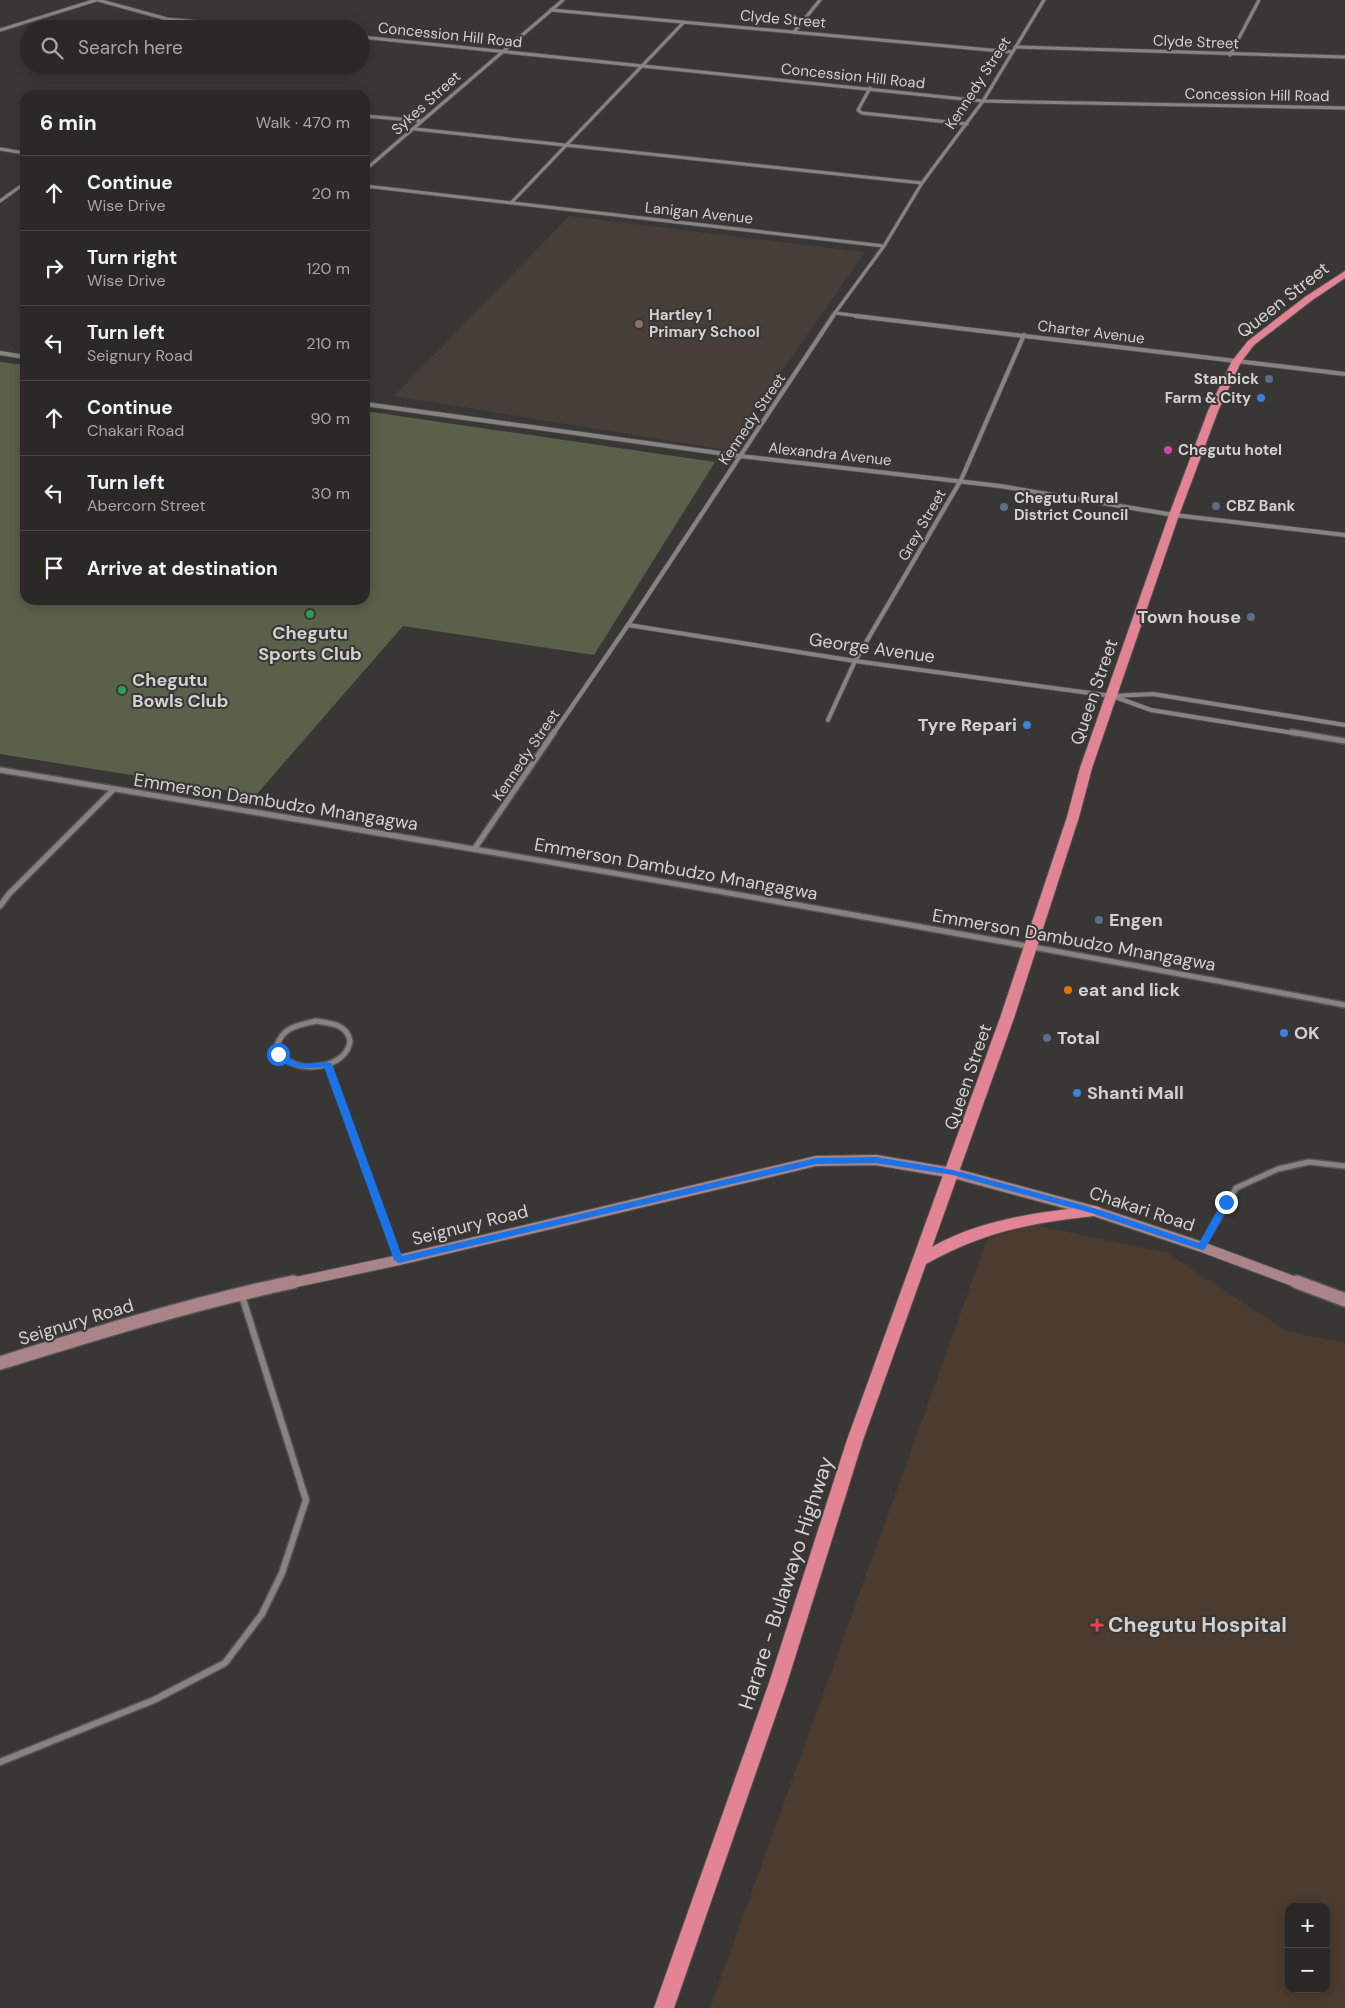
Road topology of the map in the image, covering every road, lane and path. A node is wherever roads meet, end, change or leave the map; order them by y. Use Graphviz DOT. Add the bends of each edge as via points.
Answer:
graph roads {
  1 [pos="97,0"];
  2 [pos="563,0"];
  3 [pos="820,0"];
  4 [pos="1044,0"];
  5 [pos="1259,0"];
  6 [pos="551,10"];
  7 [pos="32,20"];
  8 [pos="177,20"];
  9 [pos="684,22"];
  10 [pos="20,24"];
  11 [pos="0,30"];
  12 [pos="794,32"];
  13 [pos="370,38"];
  14 [pos="1015,47"];
  15 [pos="501,52"];
  16 [pos="1012,52"];
  17 [pos="1230,55"];
  18 [pos="1345,57"];
  19 [pos="637,67"];
  20 [pos="870,88"];
  21 [pos="983,101"];
  22 [pos="1345,108"];
  23 [pos="370,116"];
  24 [pos="422,121"];
  25 [pos="967,124"];
  26 [pos="415,129"];
  27 [pos="567,146"];
  28 [pos="0,149"];
  29 [pos="20,150"];
  30 [pos="17,152"];
  31 [pos="370,166"];
  32 [pos="922,183"];
  33 [pos="20,187"];
  34 [pos="370,187"];
  35 [pos="0,201"];
  36 [pos="511,203"];
  37 [pos="884,246"];
  38 [pos="1345,274"];
  39 [pos="835,313"];
  40 [pos="1024,335"];
  41 [pos="0,354"];
  42 [pos="20,356"];
  43 [pos="1237,361"];
  44 [pos="1345,374"];
  45 [pos="370,405"];
  46 [pos="740,456"];
  47 [pos="961,480"];
  48 [pos="1174,515"];
  49 [pos="1345,535"];
  50 [pos="628,625"];
  51 [pos="855,660"];
  52 [pos="1112,696"];
  53 [pos="828,720"];
  54 [pos="1345,725"];
  55 [pos="1345,741"];
  56 [pos="0,770"];
  57 [pos="114,789"];
  58 [pos="475,848"];
  59 [pos="0,906"];
  60 [pos="1031,945"];
  61 [pos="1345,1005"];
  62 [pos="328,1064"];
  63 [pos="1345,1166"];
  64 [pos="953,1172"];
  65 [pos="1094,1211"];
  66 [pos="1202,1247"];
  67 [pos="399,1260"];
  68 [pos="921,1260"];
  69 [pos="242,1293"];
  70 [pos="1345,1300"];
  71 [pos="0,1363"];
  72 [pos="0,1762"];
  73 [pos="664,2008"];
  1 -- 7 [label="street"];
  1 -- 8 [label="street"];
  2 -- 6 [label="street, Sykes Street"];
  3 -- 12 [label="street"];
  4 -- 14 [label="street, Kennedy Street"];
  5 -- 17 [label="street"];
  6 -- 9 [label="street, Clyde Street"];
  6 -- 15 [label="street, Sykes Street"];
  9 -- 12 [label="street, Clyde Street"];
  9 -- 19 [label="street"];
  10 -- 11 [label="street"];
  12 -- 16 [label="street, Clyde Street"];
  13 -- 15 [label="street, Concession Hill Road"];
  14 -- 16 [label="street, Kennedy Street"];
  14 -- 17 [label="street, Clyde Street"];
  15 -- 19 [label="street, Concession Hill Road"];
  15 -- 24 [label="street, Sykes Street"];
  16 -- 21 [label="street, Kennedy Street"];
  17 -- 18 [label="street, Clyde Street"];
  19 -- 20 [label="street, Concession Hill Road"];
  19 -- 27 [label="street"];
  20 -- 21 [label="street, Concession Hill Road"];
  20 -- 25 [label="street" via="858,110 862,113"];
  21 -- 22 [label="street, Concession Hill Road"];
  21 -- 25 [label="street, Kennedy Street"];
  23 -- 24 [label="street"];
  24 -- 26 [label="street, Sykes Street"];
  25 -- 32 [label="street, Kennedy Street"];
  26 -- 27 [label="street"];
  26 -- 31 [label="street, Sykes Street"];
  27 -- 32 [label="street"];
  27 -- 36 [label="street"];
  28 -- 30 [label="street"];
  29 -- 30 [label="street"];
  32 -- 37 [label="street, Kennedy Street"];
  33 -- 35 [label="street"];
  34 -- 36 [label="street, Lanigan Avenue"];
  36 -- 37 [label="street, Lanigan Avenue"];
  37 -- 39 [label="street, Kennedy Street"];
  38 -- 43 [label="highway, Queen Street" via="1308,298 1251,343"];
  39 -- 40 [label="street, Charter Avenue"];
  39 -- 46 [label="street, Kennedy Street"];
  40 -- 43 [label="street, Charter Avenue"];
  40 -- 47 [label="street, Grey Street"];
  41 -- 42 [label="street"];
  43 -- 44 [label="street, Charter Avenue"];
  43 -- 48 [label="highway, Queen Street" via="1213,411"];
  45 -- 46 [label="street, Alexandra Avenue"];
  46 -- 47 [label="street, Alexandra Avenue"];
  46 -- 50 [label="street, Kennedy Street"];
  47 -- 48 [label="street, Alexandra Avenue"];
  47 -- 51 [label="street, Grey Street"];
  48 -- 49 [label="street, Alexandra Avenue"];
  48 -- 52 [label="highway, Queen Street"];
  50 -- 51 [label="street, George Avenue"];
  50 -- 58 [label="street, Kennedy Street"];
  51 -- 52 [label="street, George Avenue"];
  51 -- 53 [label="street, Grey Street"];
  52 -- 54 [label="street, George Avenue" via="1153,694"];
  52 -- 55 [label="street, George Avenue" via="1151,710"];
  52 -- 60 [label="highway, Queen Street"];
  56 -- 57 [label="street, Emmerson Dambudzo Mnangagwa"];
  57 -- 58 [label="street, Emmerson Dambudzo Mnangagwa"];
  57 -- 59 [label="street"];
  58 -- 60 [label="street, Emmerson Dambudzo Mnangagwa"];
  60 -- 61 [label="street, Emmerson Dambudzo Mnangagwa"];
  60 -- 64 [label="highway, Queen Street"];
  62 -- 62 [label="street" via="346,1053 350,1045 346,1031 339,1026 316,1021 304,1023 292,1027 278,1039 276,1047 284,1060 303,1067"];
  62 -- 67 [label="street"];
  63 -- 66 [label="street" via="1309,1162 1278,1169 1236,1188"];
  64 -- 65 [label="main road, Chakari Road"];
  64 -- 67 [label="main road, Seignury Road" via="876,1160 816,1161"];
  64 -- 68 [label="highway, Harare - Bulawayo Highway"];
  65 -- 66 [label="main road, Chakari Road"];
  65 -- 68 [label="highway" via="1041,1216 1003,1224 943,1246"];
  66 -- 70 [label="main road, Chakari Road"];
  67 -- 69 [label="main road, Seignury Road"];
  68 -- 73 [label="highway, Harare - Bulawayo Highway" via="855,1440 778,1684"];
  69 -- 71 [label="main road, Seignury Road"];
  69 -- 72 [label="street" via="306,1500 282,1573 262,1614 225,1663 154,1700"];
}
